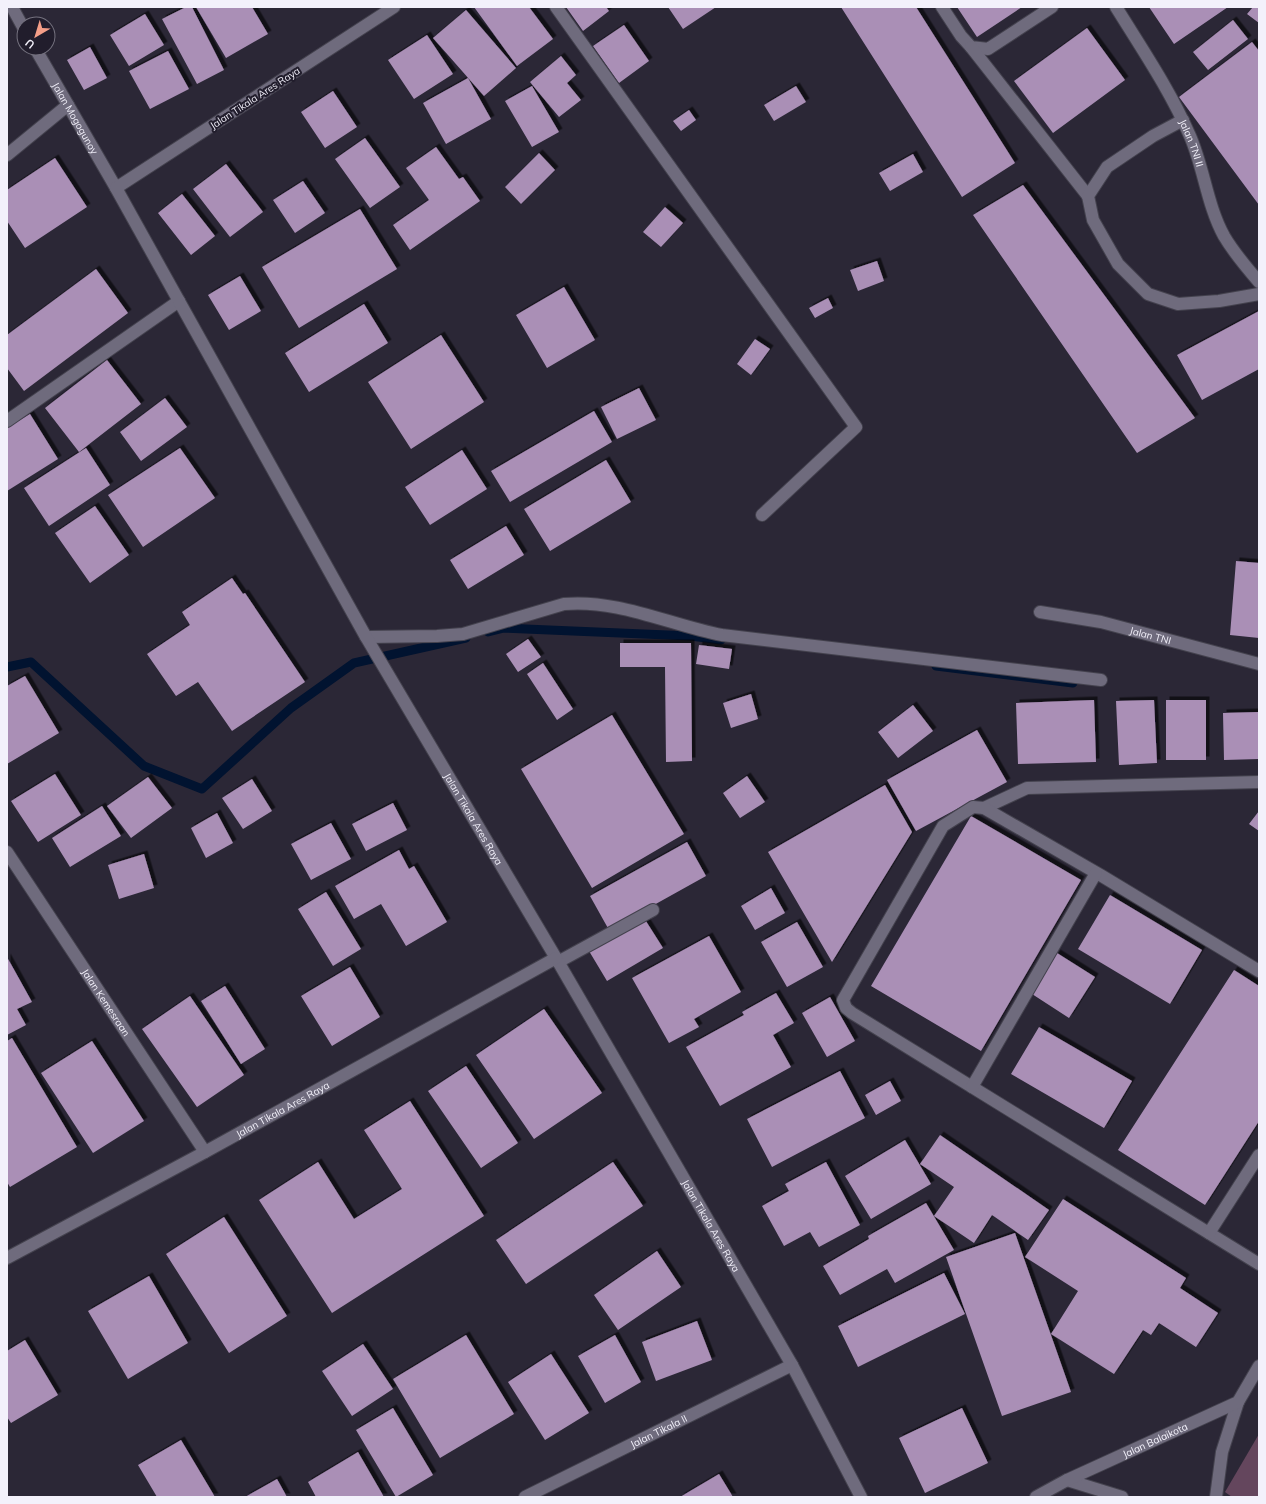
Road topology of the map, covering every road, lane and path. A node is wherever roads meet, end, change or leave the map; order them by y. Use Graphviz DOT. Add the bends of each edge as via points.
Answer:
graph roads {
  1 [pos="12,7"];
  2 [pos="394,7"];
  3 [pos="556,7"];
  4 [pos="942,7"];
  5 [pos="1052,7"];
  6 [pos="1116,7"];
  7 [pos="17,16"];
  8 [pos="971,47"];
  9 [pos="40,56"];
  10 [pos="68,105"];
  11 [pos="1183,120"];
  12 [pos="7,155"];
  13 [pos="116,188"];
  14 [pos="1088,196"];
  15 [pos="1259,282"];
  16 [pos="1259,294"];
  17 [pos="179,301"];
  18 [pos="7,421"];
  19 [pos="762,515"];
  20 [pos="1040,612"];
  21 [pos="368,639"];
  22 [pos="1259,664"];
  23 [pos="1100,680"];
  24 [pos="1259,782"];
  25 [pos="984,808"];
  26 [pos="7,852"];
  27 [pos="1096,873"];
  28 [pos="653,910"];
  29 [pos="557,960"];
  30 [pos="1259,971"];
  31 [pos="972,1087"];
  32 [pos="205,1152"];
  33 [pos="1259,1155"];
  34 [pos="1209,1233"];
  35 [pos="7,1258"];
  36 [pos="1259,1264"];
  37 [pos="792,1365"];
  38 [pos="1259,1366"];
  39 [pos="1238,1402"];
  40 [pos="1067,1480"];
  41 [pos="525,1497"];
  42 [pos="861,1497"];
  43 [pos="1036,1497"];
  44 [pos="1122,1497"];
  45 [pos="1216,1497"];
  1 -- 7 [label="street"];
  2 -- 13 [label="street, Jalan Tikala Ares Raya"];
  3 -- 19 [label="street" via="856,427"];
  4 -- 8 [label="street"];
  5 -- 8 [label="street" via="988,49"];
  6 -- 11 [label="street, Jalan TNI II"];
  8 -- 14 [label="street"];
  9 -- 10 [label="street, Jalan Mogogunoy"];
  10 -- 12 [label="street"];
  10 -- 13 [label="street, Jalan Mogogunoy"];
  11 -- 14 [label="street" via="1153,136 1107,167"];
  11 -- 15 [label="street, Jalan TNI II" via="1224,235"];
  13 -- 17 [label="street, Jalan Mogogunoy"];
  14 -- 16 [label="street" via="1093,220 1118,264 1148,294 1178,304 1220,301"];
  17 -- 18 [label="street"];
  17 -- 21 [label="street, Jalan Tikala Ares Raya"];
  20 -- 22 [label="street, Jalan TNI" via="1101,622"];
  21 -- 23 [label="street" via="463,634 564,604 580,602 602,604 722,635"];
  21 -- 29 [label="street, Jalan Tikala Ares Raya"];
  24 -- 25 [label="street" via="1027,788"];
  25 -- 27 [label="street"];
  25 -- 31 [label="street" via="974,807 943,826 843,1000 846,1008 852,1013"];
  26 -- 32 [label="street, Jalan Kemesraan"];
  27 -- 30 [label="street"];
  27 -- 31 [label="street"];
  28 -- 29 [label="street"];
  29 -- 32 [label="street, Jalan Tikala Ares Raya"];
  29 -- 37 [label="street, Jalan Tikala Ares Raya"];
  31 -- 34 [label="street"];
  32 -- 35 [label="street, Jalan Tikala Ares Raya"];
  33 -- 34 [label="street"];
  34 -- 36 [label="street"];
  37 -- 41 [label="street, Jalan Tikala II"];
  37 -- 42 [label="street, Jalan Tikala Ares Raya"];
  38 -- 39 [label="street"];
  39 -- 40 [label="street, Jalan Balaikota"];
  39 -- 45 [label="street" via="1222,1452"];
  40 -- 43 [label="street, Jalan Balaikota"];
  40 -- 44 [label="street"];
}
